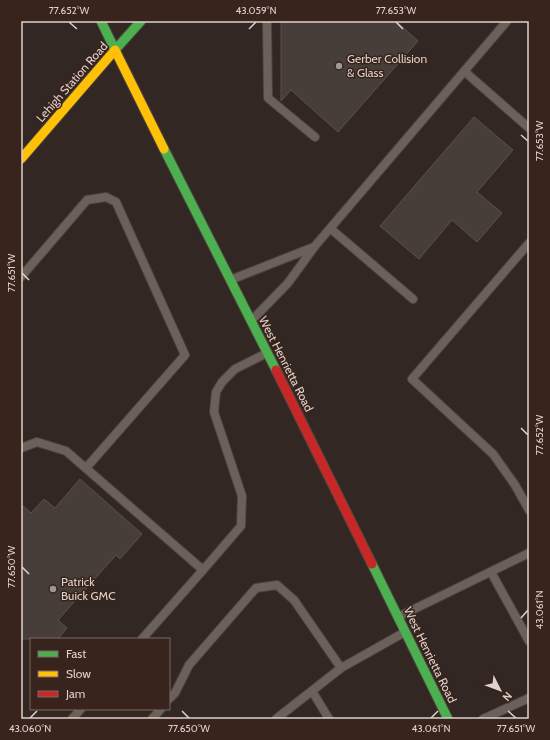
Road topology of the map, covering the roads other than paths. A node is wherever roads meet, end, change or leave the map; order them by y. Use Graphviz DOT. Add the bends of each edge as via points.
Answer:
graph roads {
  1 [pos="101,21"];
  2 [pos="141,21"];
  3 [pos="267,21"];
  4 [pos="507,21"];
  5 [pos="115,50"];
  6 [pos="464,71"];
  7 [pos="529,128"];
  8 [pos="316,137"];
  9 [pos="21,158"];
  10 [pos="330,229"];
  11 [pos="529,243"];
  12 [pos="315,246"];
  13 [pos="21,277"];
  14 [pos="230,280"];
  15 [pos="413,299"];
  16 [pos="251,321"];
  17 [pos="267,353"];
  18 [pos="21,448"];
  19 [pos="86,468"];
  20 [pos="529,510"];
  21 [pos="529,553"];
  22 [pos="203,570"];
  23 [pos="491,572"];
  24 [pos="399,616"];
  25 [pos="406,631"];
  26 [pos="143,638"];
  27 [pos="529,641"];
  28 [pos="341,668"];
  29 [pos="312,691"];
  30 [pos="170,698"];
  31 [pos="529,698"];
  32 [pos="80,710"];
  33 [pos="160,710"];
  34 [pos="72,719"];
  35 [pos="152,719"];
  36 [pos="276,719"];
  37 [pos="330,719"];
  38 [pos="448,719"];
  39 [pos="483,719"];
  1 -- 5 [label="main road, West Henrietta Road"];
  2 -- 5 [label="main road, Lehigh Station Road"];
  3 -- 8 [label="lane" via="268,98"];
  4 -- 6 [label="lane"];
  5 -- 9 [label="main road, Lehigh Station Road"];
  5 -- 14 [label="main road, West Henrietta Road"];
  6 -- 7 [label="lane"];
  6 -- 10 [label="lane"];
  10 -- 12 [label="lane"];
  10 -- 15 [label="lane"];
  11 -- 20 [label="lane" via="412,379 493,454"];
  12 -- 14 [label="lane"];
  12 -- 16 [label="lane" via="288,283"];
  13 -- 19 [label="lane" via="87,200 106,197 116,202 185,355"];
  14 -- 16 [label="main road, West Henrietta Road"];
  16 -- 17 [label="main road, West Henrietta Road"];
  17 -- 22 [label="lane" via="235,369 216,392 214,412 242,496 241,526"];
  17 -- 24 [label="main road, West Henrietta Road"];
  18 -- 19 [label="lane" via="37,442 66,451"];
  19 -- 22 [label="lane"];
  21 -- 23 [label="lane"];
  22 -- 26 [label="lane"];
  23 -- 24 [label="lane"];
  23 -- 27 [label="lane"];
  24 -- 25 [label="main road, West Henrietta Road"];
  25 -- 28 [label="lane"];
  25 -- 38 [label="main road, West Henrietta Road"];
  28 -- 29 [label="lane"];
  28 -- 30 [label="lane" via="294,600 277,585 256,588 189,666"];
  29 -- 36 [label="lane"];
  29 -- 37 [label="lane"];
  31 -- 39 [label="lane"];
  32 -- 34 [label="lane"];
  33 -- 35 [label="lane"];
}
